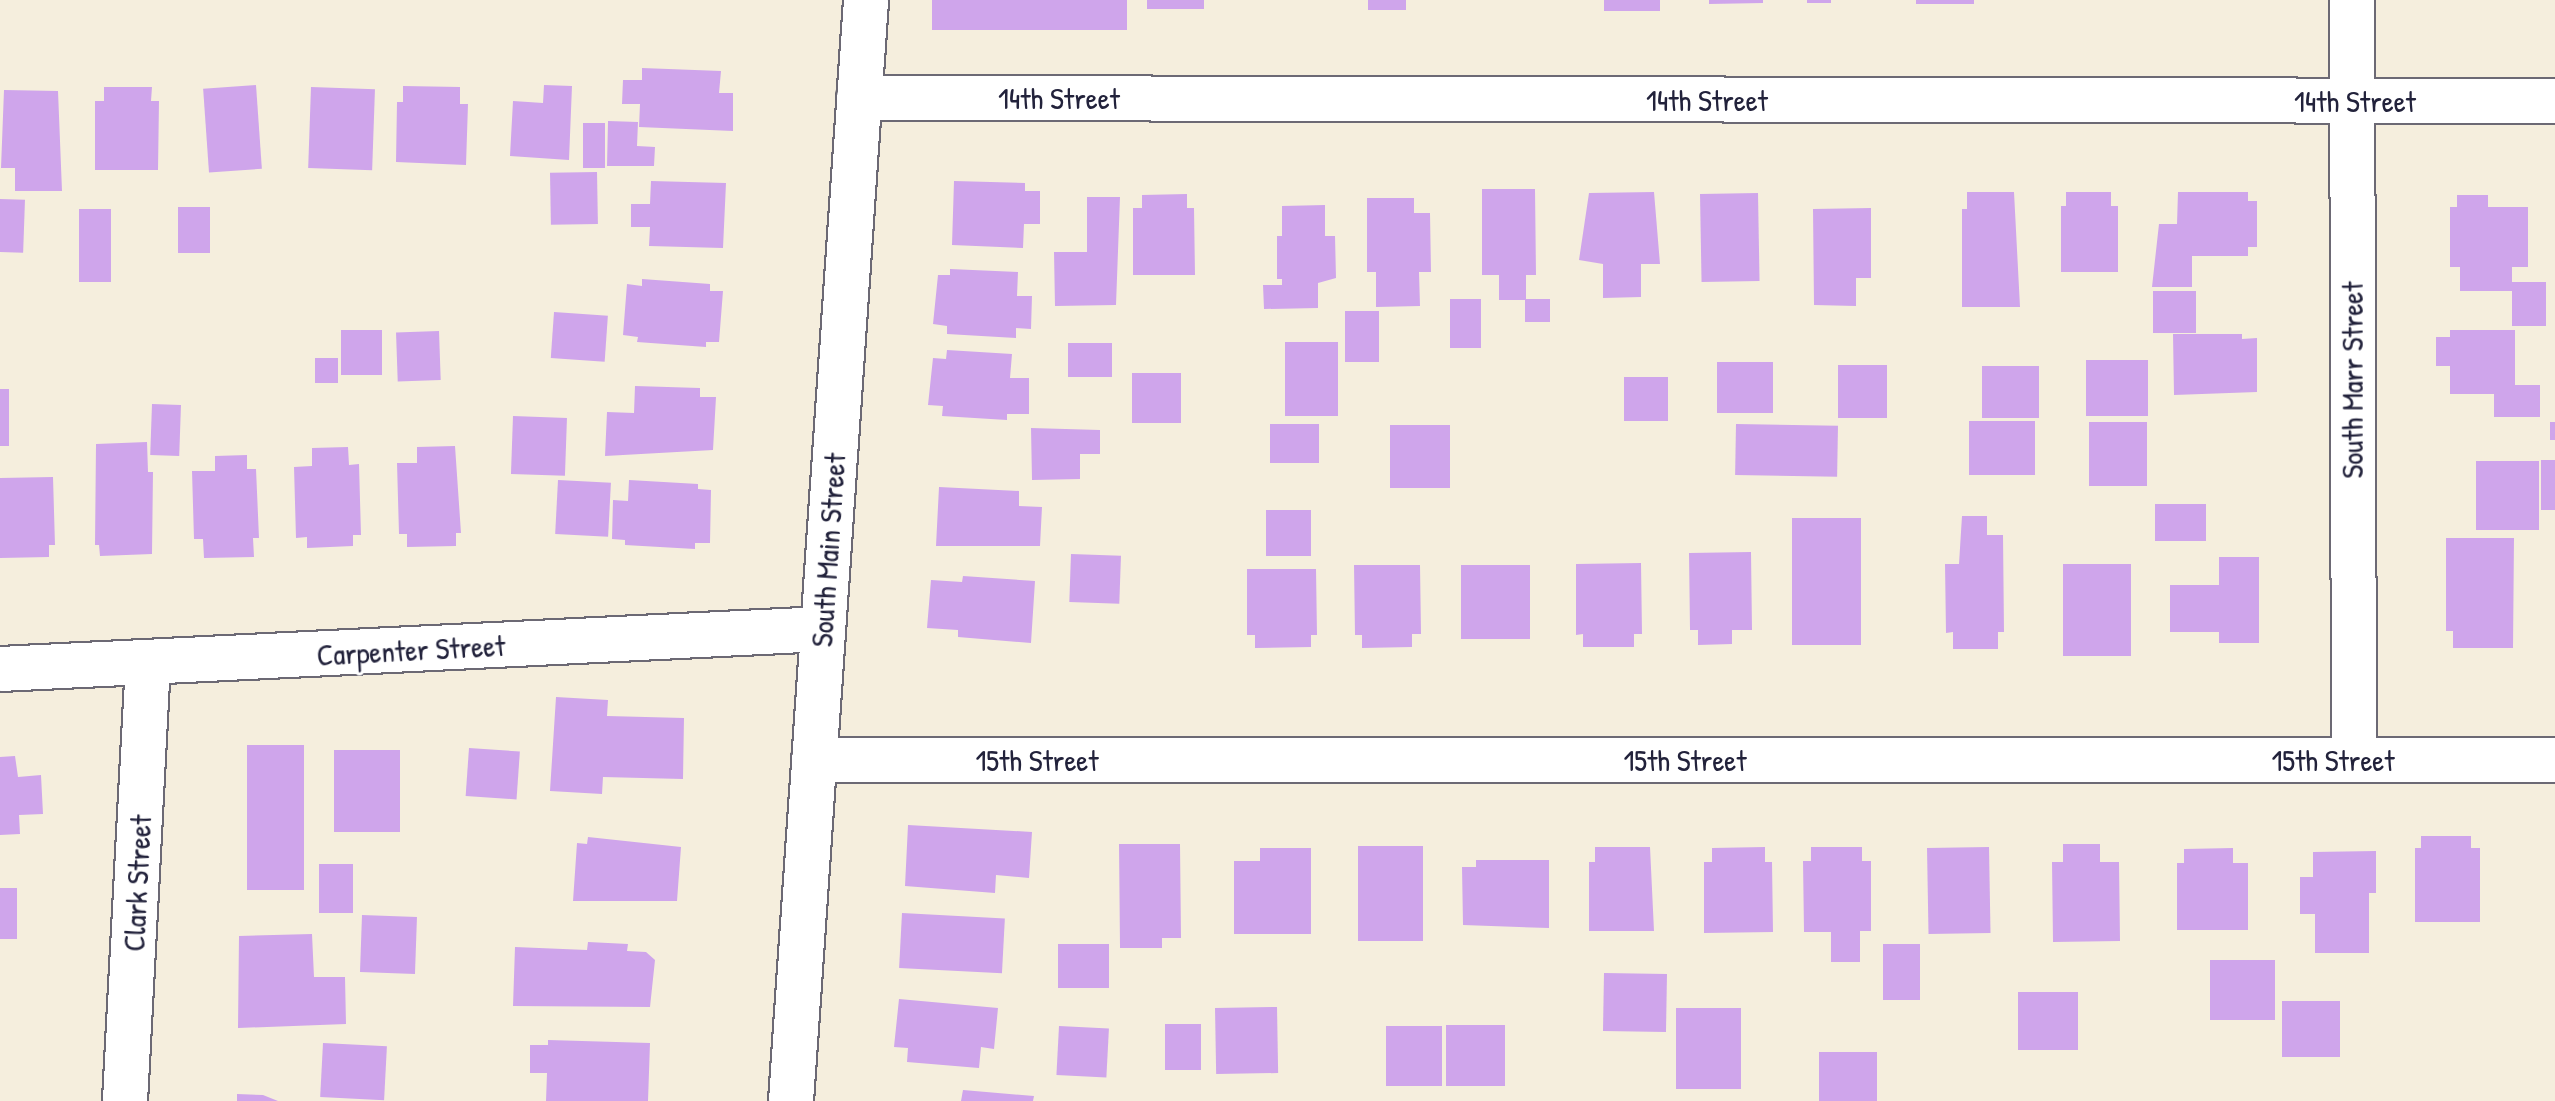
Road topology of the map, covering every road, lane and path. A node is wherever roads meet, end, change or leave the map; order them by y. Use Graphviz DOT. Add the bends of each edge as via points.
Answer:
graph roads {
  1 [pos="866,0"];
  2 [pos="2352,0"];
  3 [pos="859,98"];
  4 [pos="2350,101"];
  5 [pos="2555,101"];
  6 [pos="823,629"];
  7 [pos="148,664"];
  8 [pos="0,669"];
  9 [pos="814,760"];
  10 [pos="2354,760"];
  11 [pos="2555,760"];
  12 [pos="125,1101"];
  13 [pos="791,1101"];
  1 -- 3 [label="street, South Main Street"];
  2 -- 4 [label="street, South Marr Street"];
  3 -- 4 [label="street, 14th Street"];
  3 -- 6 [label="street, South Main Street"];
  4 -- 5 [label="street, 14th Street"];
  4 -- 10 [label="street, South Marr Street"];
  6 -- 7 [label="street, Carpenter Street"];
  6 -- 9 [label="street, South Main Street"];
  7 -- 8 [label="street, Carpenter Street"];
  7 -- 12 [label="street, Clark Street"];
  9 -- 10 [label="street, 15th Street"];
  9 -- 13 [label="street, South Main Street"];
  10 -- 11 [label="street, 15th Street"];
}
